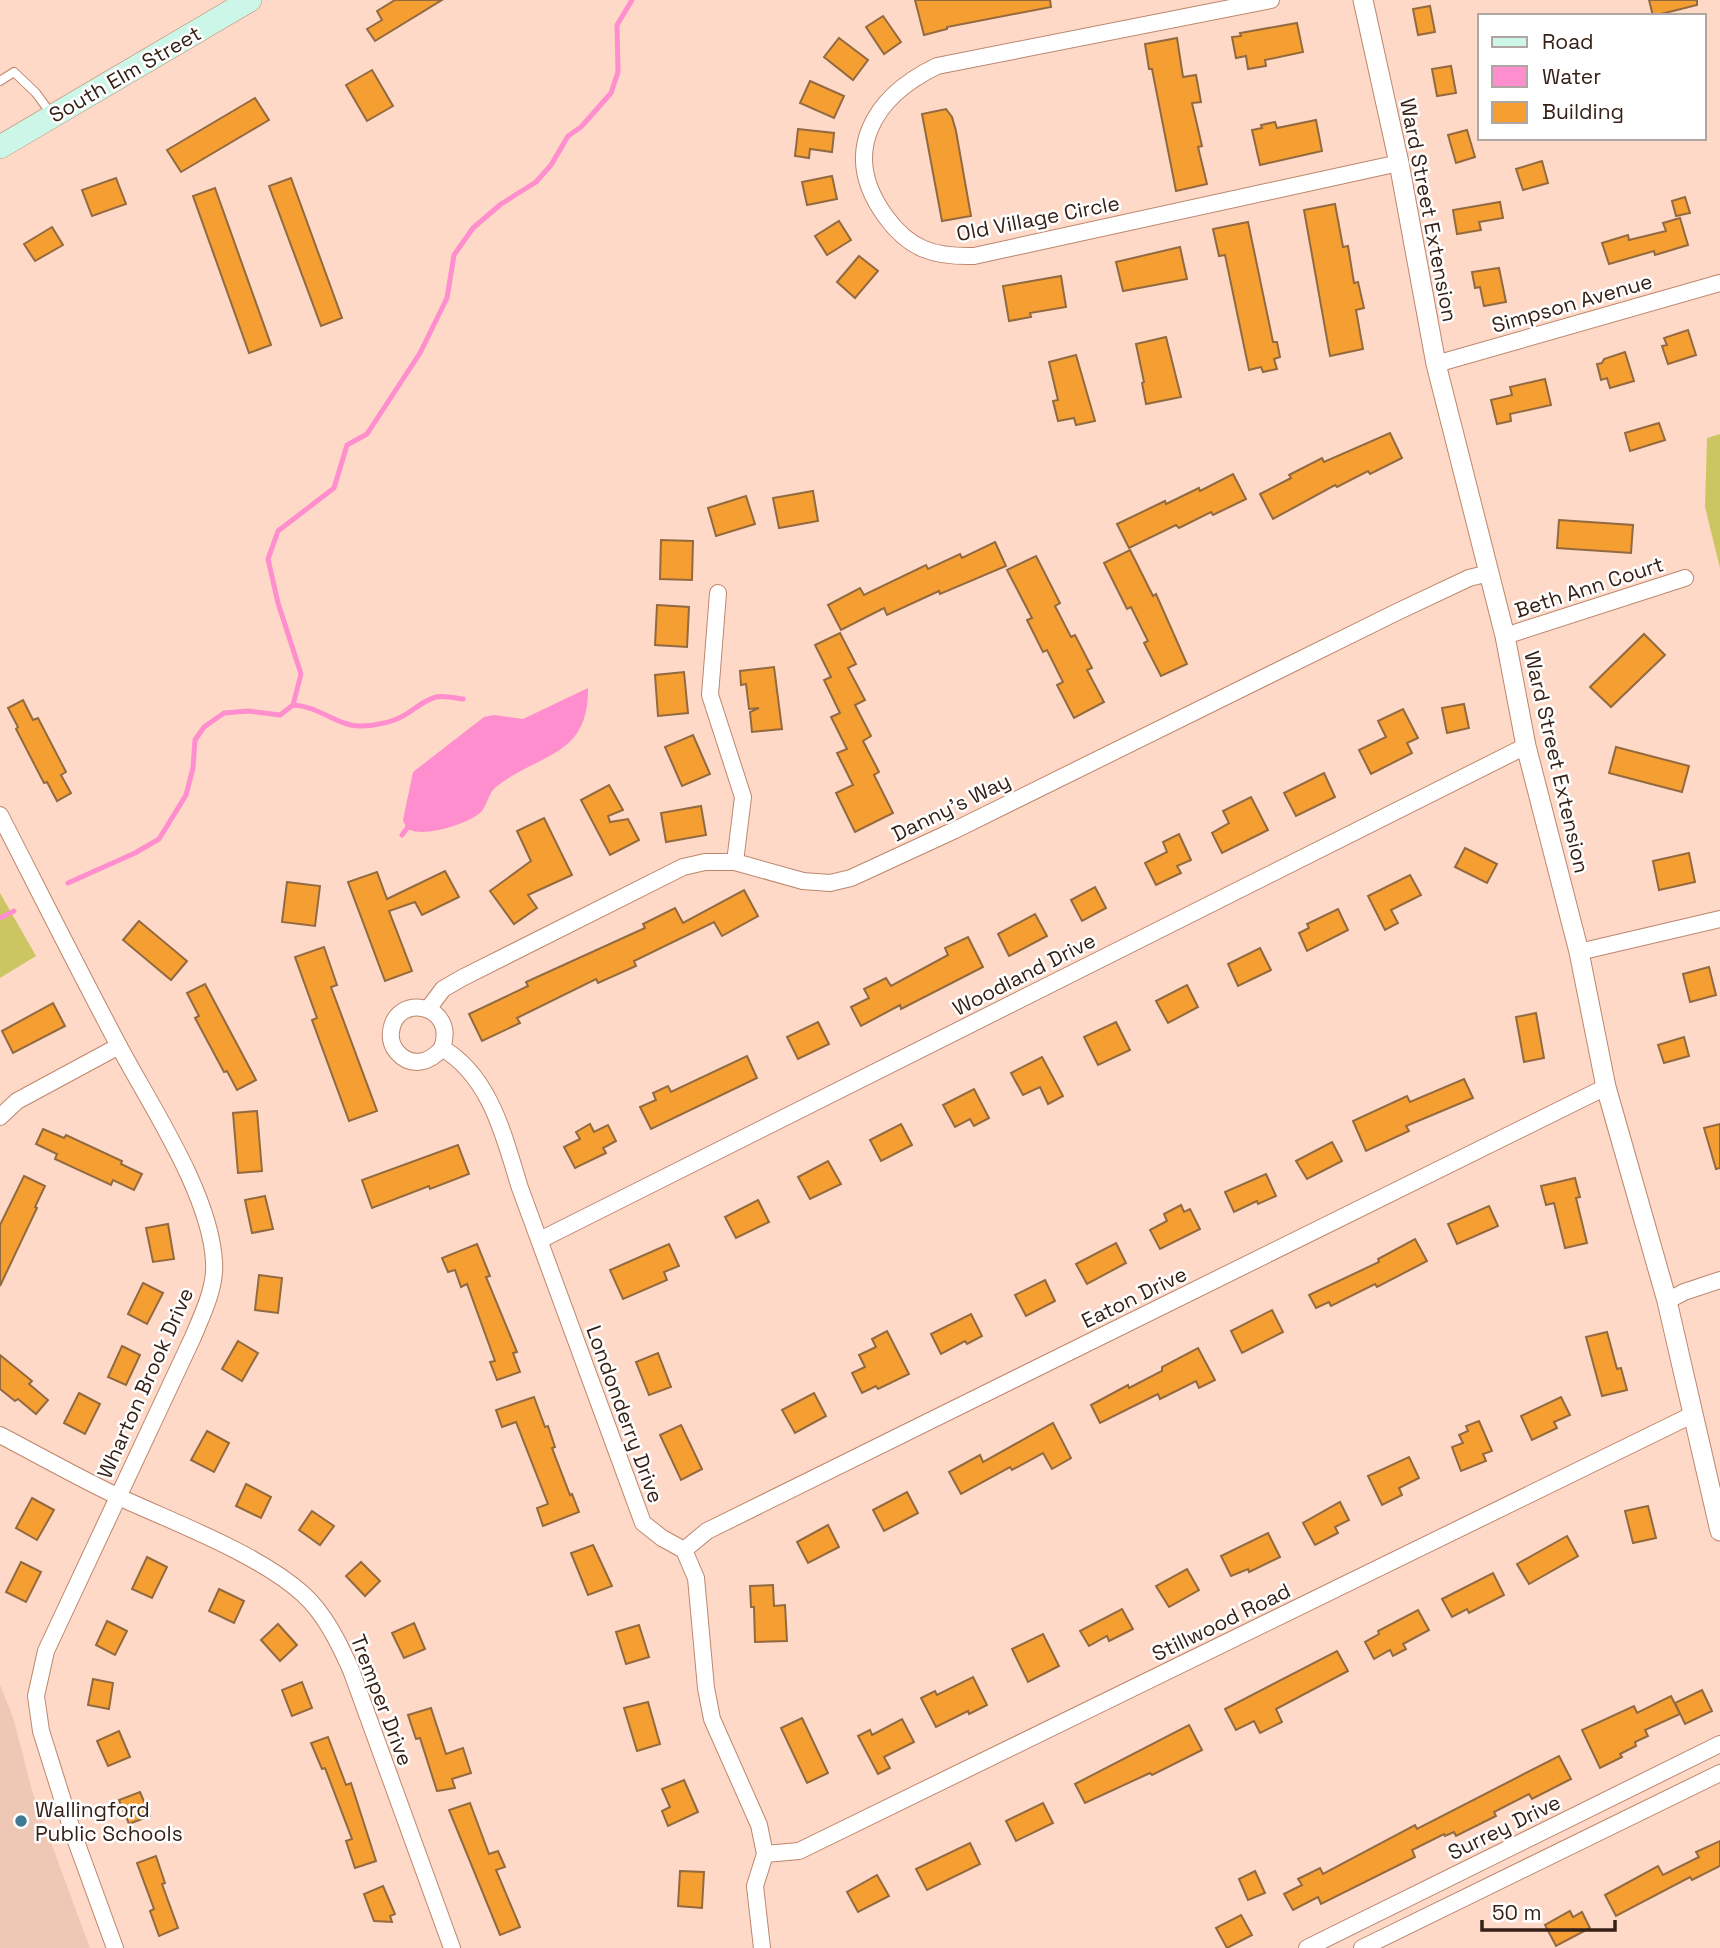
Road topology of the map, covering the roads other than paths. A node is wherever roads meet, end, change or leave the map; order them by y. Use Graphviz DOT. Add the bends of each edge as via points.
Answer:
graph roads {
  1 [pos="250,0"];
  2 [pos="1271,0"];
  3 [pos="1363,0"];
  4 [pos="0,81"];
  5 [pos="53,116"];
  6 [pos="0,147"];
  7 [pos="1399,163"];
  8 [pos="1720,283"];
  9 [pos="1436,364"];
  10 [pos="1489,573"];
  11 [pos="1685,578"];
  12 [pos="718,593"];
  13 [pos="1505,636"];
  14 [pos="1526,746"];
  15 [pos="0,815"];
  16 [pos="735,862"];
  17 [pos="1720,919"];
  18 [pos="1579,952"];
  19 [pos="428,1009"];
  20 [pos="119,1046"];
  21 [pos="442,1048"];
  22 [pos="1606,1087"];
  23 [pos="0,1117"];
  24 [pos="540,1240"];
  25 [pos="1720,1280"];
  26 [pos="1667,1301"];
  27 [pos="1692,1415"];
  28 [pos="0,1435"];
  29 [pos="117,1496"];
  30 [pos="1720,1531"];
  31 [pos="684,1550"];
  32 [pos="1720,1744"];
  33 [pos="1720,1773"];
  34 [pos="765,1854"];
  35 [pos="115,1948"];
  36 [pos="452,1948"];
  37 [pos="762,1948"];
  38 [pos="1307,1948"];
  39 [pos="1362,1948"];
  1 -- 5 [label="main road, South Elm Street"];
  2 -- 7 [label="street, Old Village Circle" via="937,66 902,85 876,116 864,150 868,190 889,222 919,248 974,256"];
  3 -- 7 [label="street, Ward Street Extension"];
  4 -- 5 [label="lane" via="14,72"];
  5 -- 6 [label="main road, South Elm Street"];
  7 -- 9 [label="street, Ward Street Extension"];
  8 -- 9 [label="street, Simpson Avenue"];
  9 -- 10 [label="street, Ward Street Extension"];
  10 -- 13 [label="street, Ward Street Extension"];
  10 -- 16 [label="street, Danny's Way" via="1387,617 851,878 830,883 803,881"];
  11 -- 13 [label="street, Beth Ann Court"];
  12 -- 16 [label="street" via="710,695 743,797"];
  13 -- 14 [label="street, Ward Street Extension"];
  14 -- 18 [label="street, Ward Street Extension"];
  14 -- 24 [label="street, Woodland Drive"];
  15 -- 20 [label="street, Wharton Brook Drive"];
  16 -- 19 [label="street, Danny's Way" via="683,867 453,983"];
  17 -- 18 [label="street"];
  18 -- 22 [label="street, Ward Street Extension"];
  19 -- 21 [label="street" via="442,1021"];
  19 -- 21 [label="street" via="417,1007 397,1016 390,1038 402,1058 412,1062 435,1057"];
  20 -- 23 [label="street" via="18,1101"];
  20 -- 29 [label="street, Wharton Brook Drive" via="186,1171 207,1219 215,1262 210,1294 193,1337"];
  21 -- 24 [label="street" via="457,1057 482,1086"];
  22 -- 26 [label="street, Ward Street Extension"];
  22 -- 31 [label="street, Eaton Drive" via="707,1531"];
  24 -- 31 [label="street, Londonderry Drive" via="643,1523"];
  25 -- 26 [label="street"];
  26 -- 27 [label="street, Ward Street Extension"];
  27 -- 30 [label="street, Ward Street Extension"];
  27 -- 34 [label="street, Stillwood Road" via="799,1851"];
  28 -- 29 [label="street, Tremper Drive"];
  29 -- 35 [label="street, Wharton Brook Drive" via="46,1651 36,1696 41,1731"];
  29 -- 36 [label="street, Tremper Drive" via="252,1560 304,1595 319,1613 351,1670"];
  31 -- 34 [label="street" via="696,1578 712,1719 759,1825"];
  32 -- 38 [label="street, Surrey Drive"];
  33 -- 39 [label="street"];
  34 -- 37 [label="street" via="755,1886"];
}
